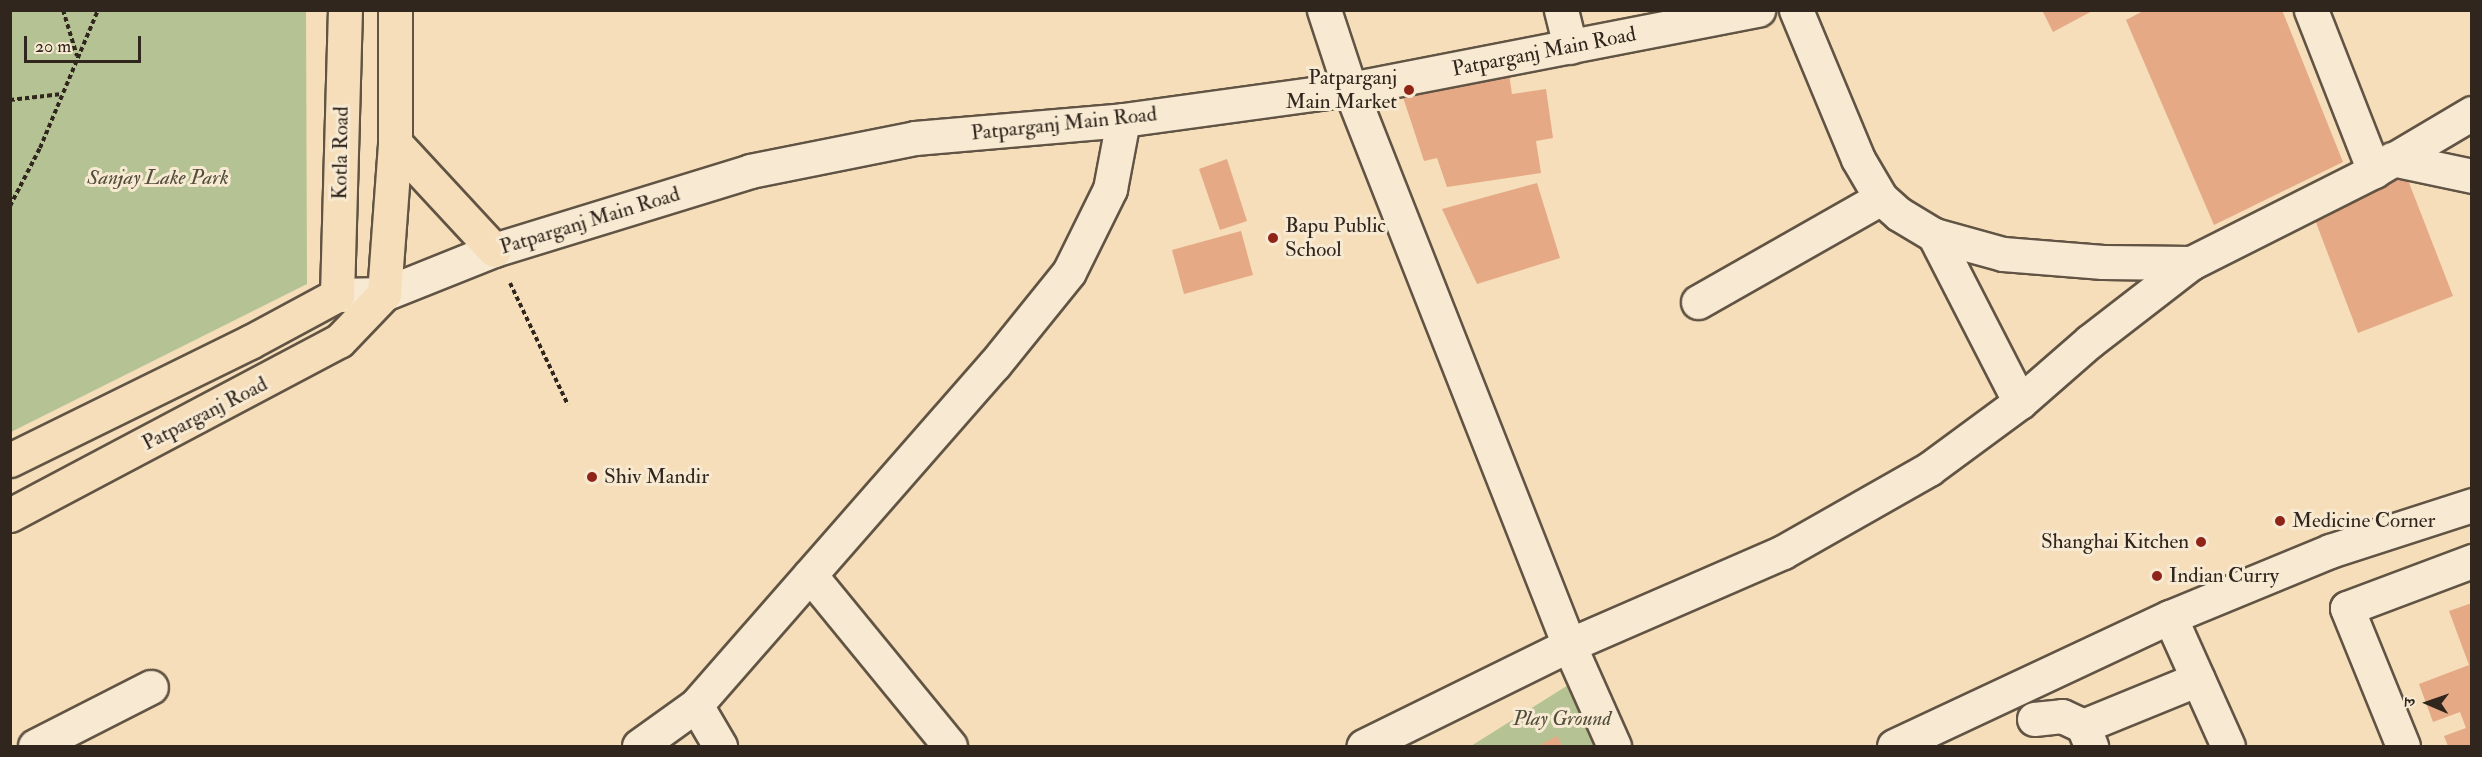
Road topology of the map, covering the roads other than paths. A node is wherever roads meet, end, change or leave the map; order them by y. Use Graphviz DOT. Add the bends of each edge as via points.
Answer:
graph roads {
  1 [pos="345,10"];
  2 [pos="395,10"];
  3 [pos="1324,10"];
  4 [pos="1561,10"];
  5 [pos="1758,10"];
  6 [pos="1796,10"];
  7 [pos="2311,10"];
  8 [pos="1570,47"];
  9 [pos="1350,89"];
  10 [pos="2472,113"];
  11 [pos="1123,120"];
  12 [pos="395,143"];
  13 [pos="2383,165"];
  14 [pos="2472,176"];
  15 [pos="1881,198"];
  16 [pos="1934,235"];
  17 [pos="494,250"];
  18 [pos="2191,263"];
  19 [pos="384,294"];
  20 [pos="337,295"];
  21 [pos="1698,302"];
  22 [pos="2020,402"];
  23 [pos="10,460"];
  24 [pos="2472,506"];
  25 [pos="10,514"];
  26 [pos="2472,561"];
  27 [pos="810,576"];
  28 [pos="2170,617"];
  29 [pos="1569,645"];
  30 [pos="2198,679"];
  31 [pos="151,687"];
  32 [pos="696,705"];
  33 [pos="2034,718"];
  34 [pos="2087,736"];
  35 [pos="35,747"];
  36 [pos="639,747"];
  37 [pos="720,747"];
  38 [pos="950,747"];
  39 [pos="1364,747"];
  40 [pos="1614,747"];
  41 [pos="1894,747"];
  42 [pos="2228,747"];
  43 [pos="2403,747"];
  1 -- 20 [label="main road, Kotla Road"];
  2 -- 12 [label="main road"];
  3 -- 9 [label="street"];
  4 -- 8 [label="street"];
  5 -- 8 [label="street, Patparganj Main Road"];
  6 -- 15 [label="street" via="1858,159"];
  7 -- 13 [label="street"];
  8 -- 9 [label="street, Patparganj Main Road"];
  9 -- 11 [label="street, Patparganj Main Road"];
  9 -- 29 [label="street"];
  10 -- 13 [label="street"];
  11 -- 17 [label="street, Patparganj Main Road" via="915,138 750,171"];
  11 -- 27 [label="street" via="1110,189 1070,272"];
  12 -- 17 [label="main road"];
  12 -- 19 [label="main road"];
  13 -- 14 [label="street"];
  13 -- 18 [label="street"];
  15 -- 16 [label="street"];
  15 -- 21 [label="street"];
  16 -- 18 [label="street" via="2004,254 2103,262"];
  16 -- 22 [label="street"];
  17 -- 19 [label="street, Patparganj Main Road"];
  18 -- 22 [label="street" via="2090,341"];
  19 -- 20 [label="street"];
  19 -- 25 [label="main road, Patparganj Road" via="339,341"];
  20 -- 23 [label="main road, Patparganj Road"];
  22 -- 29 [label="street" via="1929,469 1783,552"];
  24 -- 28 [label="street" via="2330,550"];
  26 -- 43 [label="street" via="2348,608"];
  27 -- 32 [label="street"];
  27 -- 38 [label="street"];
  28 -- 30 [label="street"];
  28 -- 41 [label="street"];
  29 -- 39 [label="street"];
  29 -- 40 [label="street"];
  30 -- 34 [label="street"];
  30 -- 42 [label="street"];
  31 -- 35 [label="street"];
  32 -- 36 [label="street"];
  32 -- 37 [label="street"];
  33 -- 34 [label="street" via="2062,716"];
}
